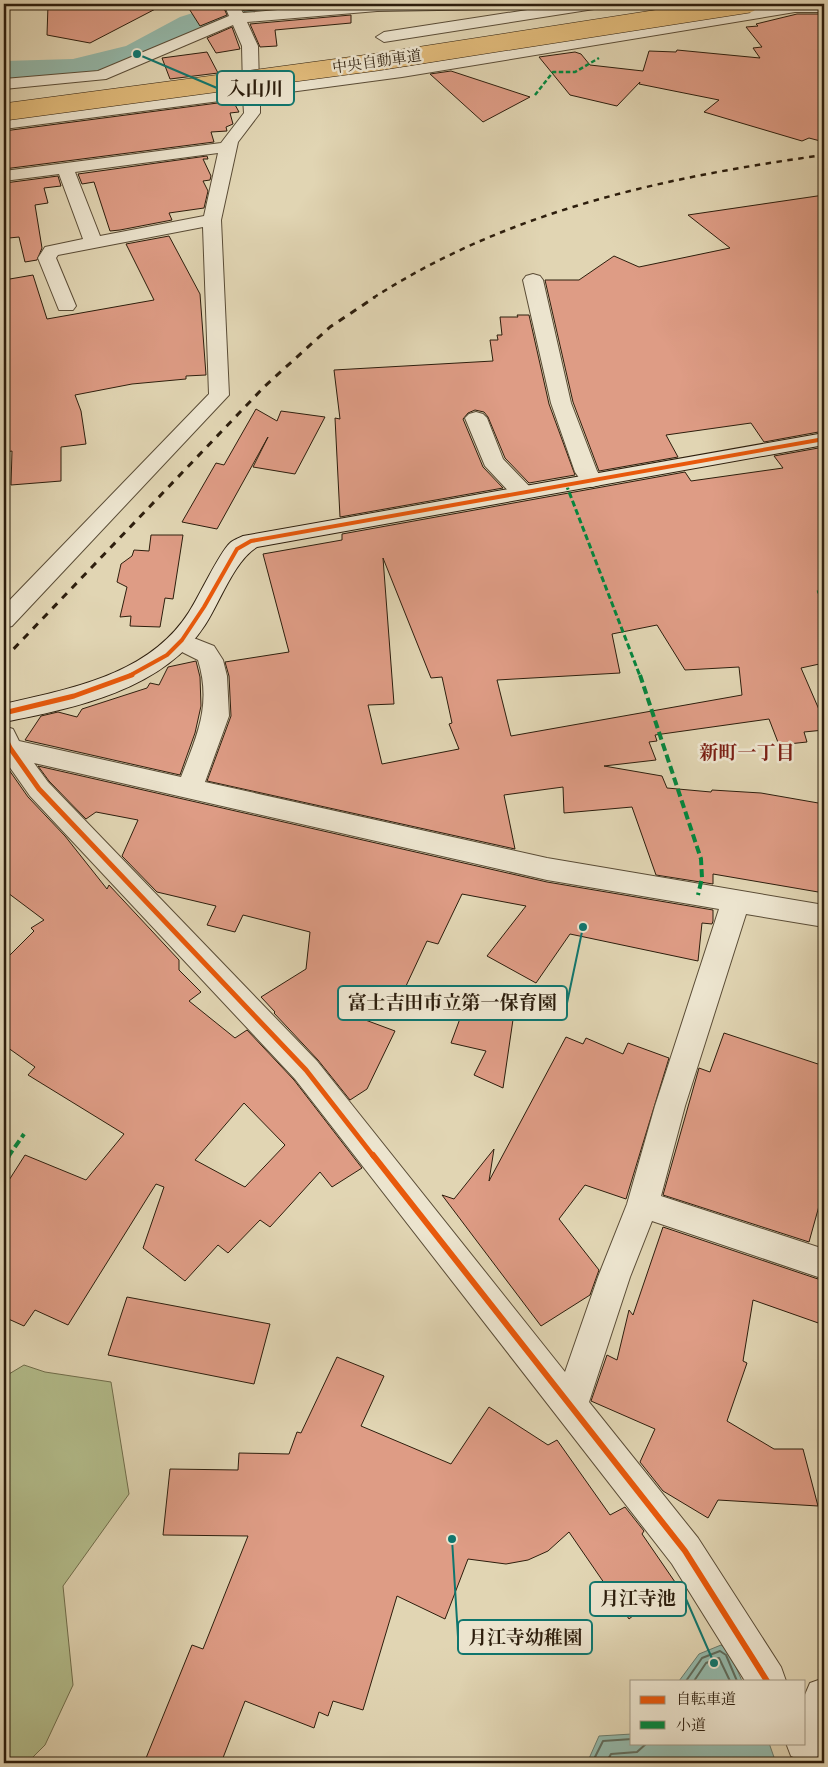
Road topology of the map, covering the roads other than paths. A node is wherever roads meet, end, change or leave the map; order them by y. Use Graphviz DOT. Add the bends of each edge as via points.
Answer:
graph roads {
  1 [pos="499,4"];
  2 [pos="594,4"];
  3 [pos="642,4"];
  4 [pos="664,4"];
  5 [pos="748,4"];
  6 [pos="795,7"];
  7 [pos="824,7"];
  8 [pos="234,11"];
  9 [pos="384,37"];
  10 [pos="4,84"];
  11 [pos="250,91"];
  12 [pos="4,96"];
  13 [pos="4,112"];
  14 [pos="4,124"];
  15 [pos="228,147"];
  16 [pos="65,168"];
  17 [pos="4,176"];
  18 [pos="212,220"];
  19 [pos="93,242"];
  20 [pos="533,280"];
  21 [pos="66,306"];
  22 [pos="476,418"];
  23 [pos="824,439"];
  24 [pos="592,480"];
  25 [pos="522,492"];
  26 [pos="4,620"];
  27 [pos="181,641"];
  28 [pos="4,713"];
  29 [pos="7,742"];
  30 [pos="190,789"];
  31 [pos="736,901"];
  32 [pos="824,916"];
  33 [pos="643,1204"];
  34 [pos="824,1264"];
  35 [pos="571,1405"];
  36 [pos="766,1680"];
  37 [pos="824,1697"];
  38 [pos="807,1748"];
  1 -- 8 [label="street"];
  2 -- 9 [label="street"];
  3 -- 6 [label="street"];
  4 -- 12 [label="highway, 中央自動車道" via="345,53"];
  5 -- 13 [label="highway, 中央自動車道, bridge" via="363,65"];
  6 -- 7 [label="street"];
  6 -- 11 [label="street" via="402,72"];
  8 -- 10 [label="street" via="100,76"];
  8 -- 11 [label="street" via="250,46"];
  11 -- 14 [label="street"];
  11 -- 15 [label="street" via="252,113"];
  15 -- 16 [label="street"];
  15 -- 18 [label="street"];
  16 -- 17 [label="street"];
  16 -- 19 [label="street"];
  18 -- 19 [label="street"];
  18 -- 26 [label="street" via="219,395"];
  19 -- 21 [label="street" via="52,251 47,258"];
  20 -- 24 [label="street" via="561,403 586,472"];
  22 -- 25 [label="street" via="493,461"];
  23 -- 24 [label="street"];
  24 -- 25 [label="street"];
  25 -- 27 [label="street" via="251,541 237,549"];
  27 -- 28 [label="street" via="159,661 125,678 48,703"];
  27 -- 30 [label="street" via="209,656 217,684 217,713"];
  29 -- 30 [label="street"];
  29 -- 35 [label="street" via="39,789 306,1070"];
  30 -- 31 [label="street" via="548,869"];
  31 -- 32 [label="street"];
  31 -- 33 [label="street" via="670,1106"];
  33 -- 34 [label="street"];
  33 -- 35 [label="street"];
  35 -- 36 [label="street" via="685,1551"];
  37 -- 38 [label="street"];
}
